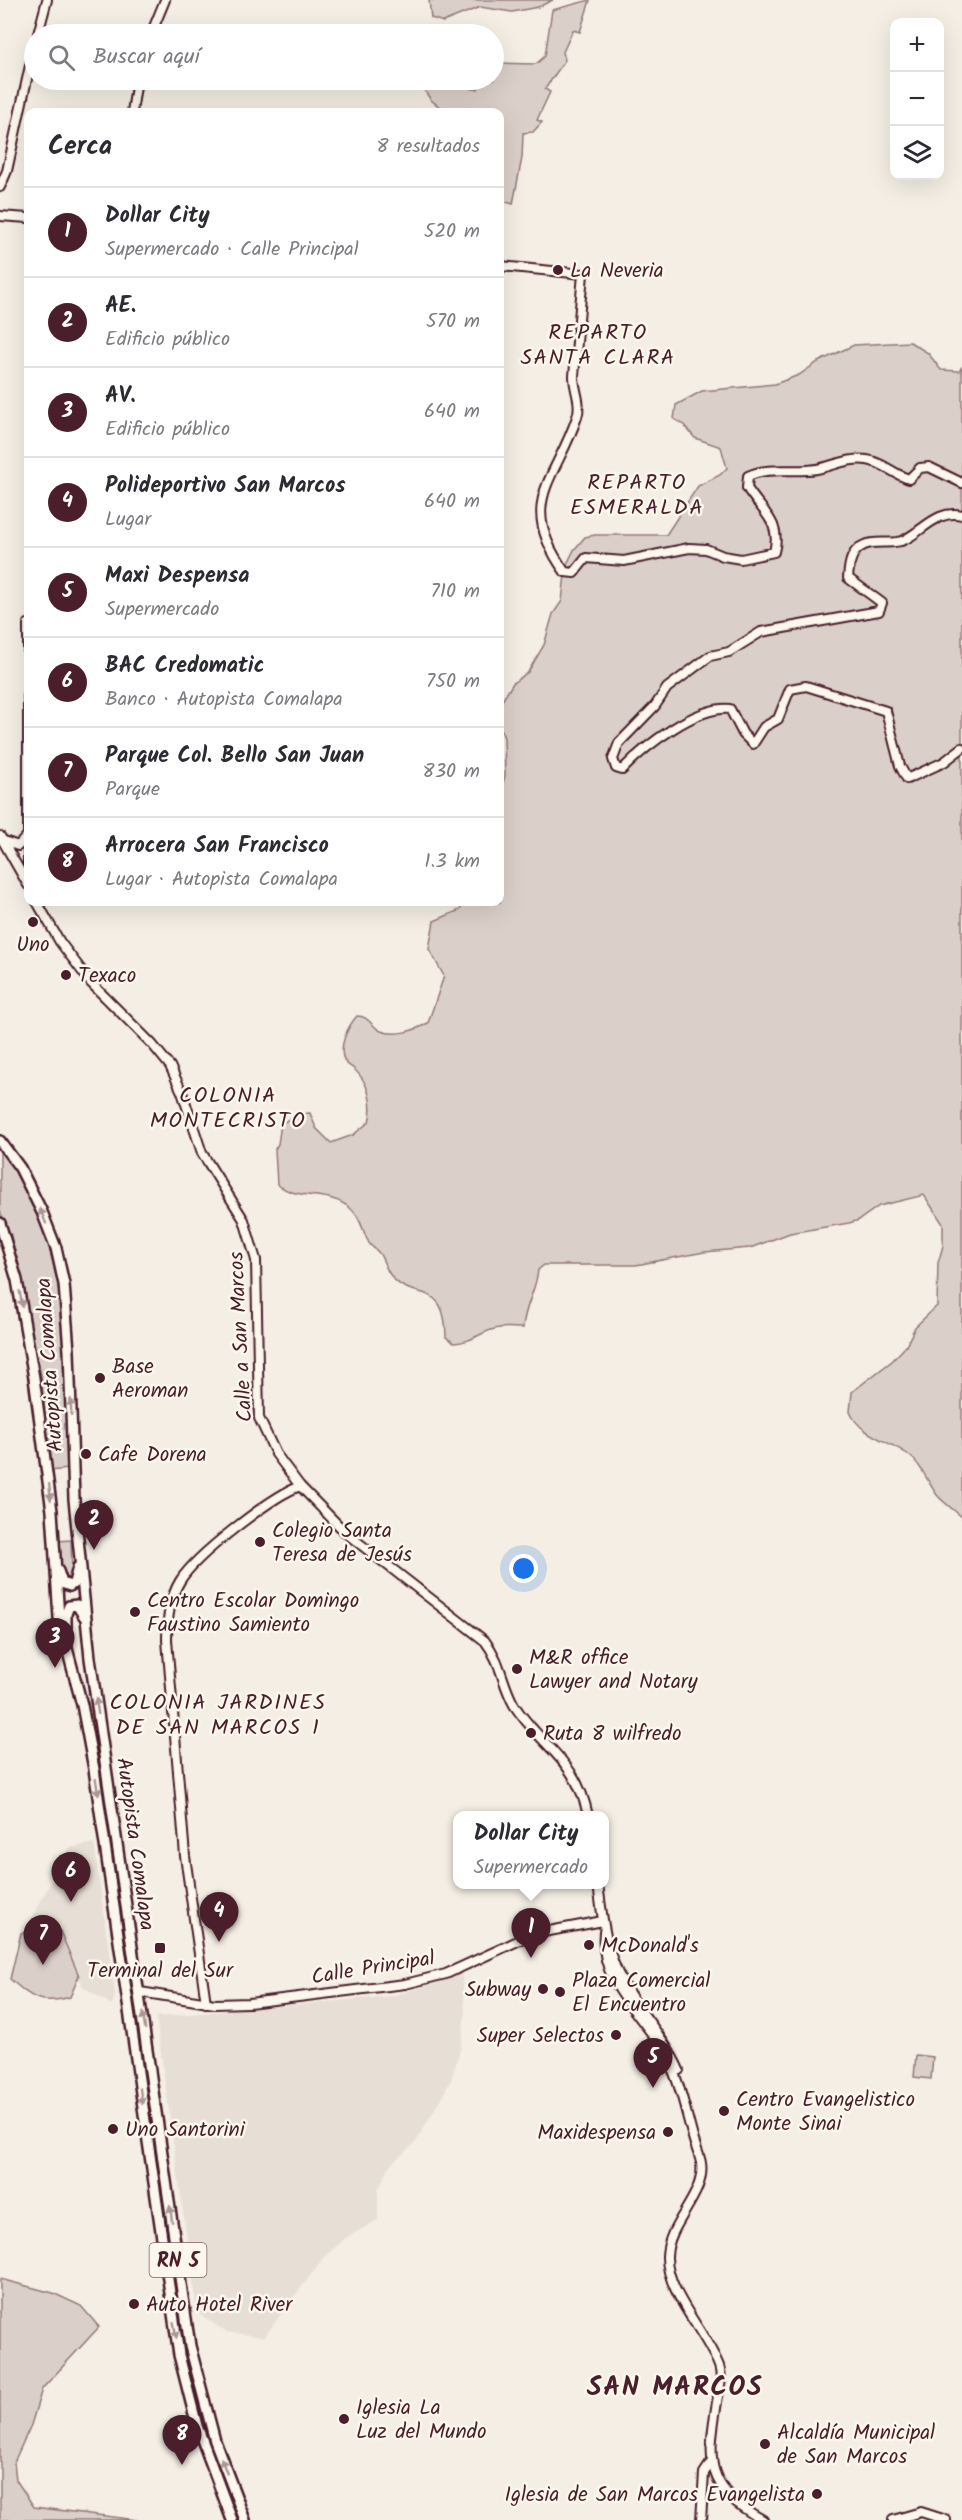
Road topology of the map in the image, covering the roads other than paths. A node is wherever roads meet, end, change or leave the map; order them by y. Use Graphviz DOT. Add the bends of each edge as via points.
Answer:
graph roads {
  1 [pos="47,0"];
  2 [pos="165,0"];
  3 [pos="41,24"];
  4 [pos="155,24"];
  5 [pos="25,90"];
  6 [pos="135,90"];
  7 [pos="133,108"];
  8 [pos="0,187"];
  9 [pos="0,216"];
  10 [pos="24,218"];
  11 [pos="504,266"];
  12 [pos="962,483"];
  13 [pos="962,516"];
  14 [pos="962,748"];
  15 [pos="2,838"];
  16 [pos="24,839"];
  17 [pos="24,878"];
  18 [pos="39,906"];
  19 [pos="0,1141"];
  20 [pos="0,1223"];
  21 [pos="300,1486"];
  22 [pos="55,1557"];
  23 [pos="79,1561"];
  24 [pos="88,1636"];
  25 [pos="67,1657"];
  26 [pos="587,1811"];
  27 [pos="599,1889"];
  28 [pos="603,1921"];
  29 [pos="604,1932"];
  30 [pos="140,1992"];
  31 [pos="206,2003"];
  32 [pos="642,2016"];
  33 [pos="654,2025"];
  34 [pos="662,2047"];
  35 [pos="700,2158"];
  36 [pos="712,2461"];
  37 [pos="232,2520"];
  38 [pos="245,2520"];
  39 [pos="701,2520"];
  40 [pos="763,2520"];
  41 [pos="893,2520"];
  42 [pos="946,2520"];
  1 -- 3 [label="main road"];
  2 -- 4 [label="main road"];
  5 -- 8 [label="main road"];
  6 -- 7 [label="main road"];
  9 -- 10 [label="main road"];
  11 -- 12 [label="main road" via="583,274 574,376 580,401 540,502 545,533 565,572 574,573 592,556 624,561 689,548 741,559 774,552 778,536 767,513 747,488 748,476 762,470 816,469 865,459 909,479 920,468 929,468"];
  13 -- 14 [label="main road" via="939,516 902,542 884,541 860,548 850,561 848,578 882,603 879,611 761,632 729,652 710,656 667,688 619,743 613,759 616,768 622,770 648,746 699,714 719,708 730,709 753,744 764,727 778,719 790,689 806,686 886,711 907,779 944,762"];
  15 -- 16 [label="main road" via="18,846"];
  15 -- 17 [label="main road"];
  18 -- 21 [label="main road, Calle a San Marcos" via="90,983 170,1066 202,1153 244,1220 256,1260 259,1418 276,1454"];
  23 -- 19 [label="highway, Autopista Comalapa / RN 5, one-way" via="64,1284 42,1212 20,1168"];
  20 -- 22 [label="highway, Autopista Comalapa / RN 5, one-way" via="18,1280 34,1375"];
  21 -- 26 [label="main road, Calle a San Marcos" via="346,1533 485,1641 498,1660 514,1704 579,1782"];
  21 -- 31 [label="main road" via="198,1559 178,1583 168,1613 180,1814"];
  22 -- 23 [label="highway" via="60,1579 66,1586 74,1583"];
  22 -- 25 [label="highway, Autopista Comalapa / RN 5" via="56,1598"];
  23 -- 24 [label="highway, Autopista Comalapa / RN 5"];
  24 -- 25 [label="highway" via="81,1608 69,1606 65,1619"];
  30 -- 24 [label="highway, Autopista Comalapa / RN 5, one-way"];
  25 -- 37 [label="highway, Autopista Comalapa / RN 5, one-way" via="82,1705 96,1780 179,2355 197,2426"];
  27 -- 28 [label="main road"];
  28 -- 29 [label="main road"];
  28 -- 31 [label="main road, Calle Principal" via="533,1934 426,1980 249,2003"];
  29 -- 32 [label="main road" via="617,1970"];
  29 -- 32 [label="main road" via="609,1974"];
  30 -- 31 [label="main road, Calle Principal"];
  38 -- 30 [label="highway, Autopista Comalapa / RN 5, one-way" via="214,2441 190,2346"];
  32 -- 33 [label="main road" via="650,2026"];
  32 -- 34 [label="main road"];
  33 -- 34 [label="main road"];
  33 -- 35 [label="main road" via="679,2070 702,2151"];
  34 -- 35 [label="main road" via="674,2071"];
  35 -- 36 [label="main road" via="699,2184 672,2235 667,2256 673,2282 721,2373 710,2433"];
  36 -- 39 [label="main road" via="704,2472"];
  36 -- 40 [label="main road" via="730,2498"];
  41 -- 42 [label="main road" via="921,2512"];
}
